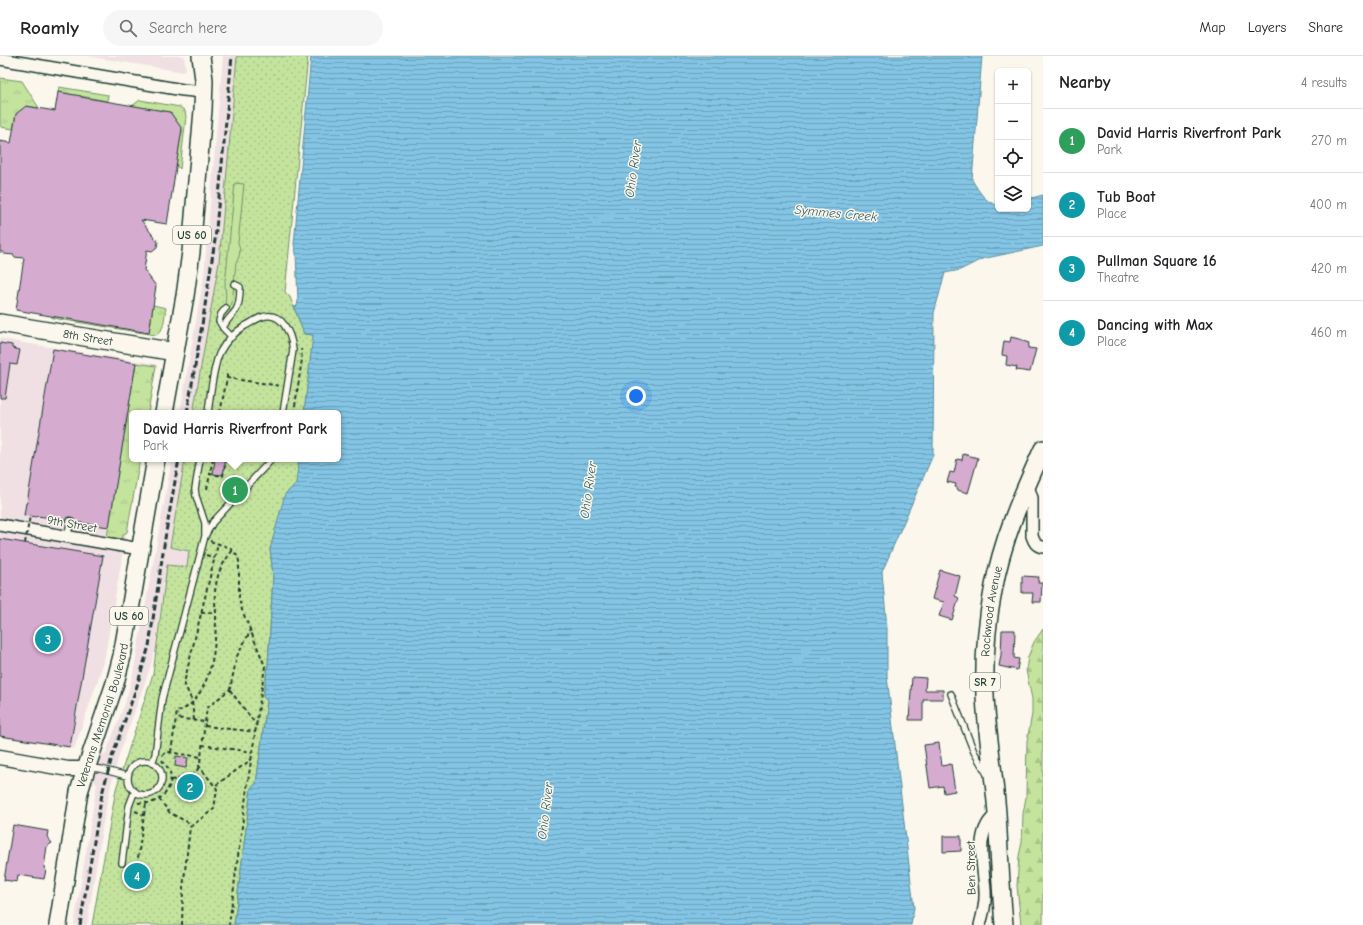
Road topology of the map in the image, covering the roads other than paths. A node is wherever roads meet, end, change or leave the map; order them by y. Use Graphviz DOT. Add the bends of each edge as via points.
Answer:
graph roads {
  1 [pos="201,56"];
  2 [pos="0,59"];
  3 [pos="204,92"];
  4 [pos="234,284"];
  5 [pos="226,308"];
  6 [pos="0,323"];
  7 [pos="223,328"];
  8 [pos="232,337"];
  9 [pos="175,352"];
  10 [pos="165,410"];
  11 [pos="208,410"];
  12 [pos="283,410"];
  13 [pos="1043,449"];
  14 [pos="155,462"];
  15 [pos="200,462"];
  16 [pos="269,462"];
  17 [pos="1026,487"];
  18 [pos="70,521"];
  19 [pos="0,525"];
  20 [pos="68,536"];
  21 [pos="207,538"];
  22 [pos="1043,547"];
  23 [pos="140,549"];
  24 [pos="951,694"];
  25 [pos="0,757"];
  26 [pos="152,763"];
  27 [pos="86,768"];
  28 [pos="127,776"];
  29 [pos="994,784"];
  30 [pos="134,793"];
  31 [pos="997,814"];
  32 [pos="122,863"];
  33 [pos="58,925"];
  34 [pos="980,925"];
  35 [pos="1004,925"];
  1 -- 3 [label="main road, US 60"];
  2 -- 3 [label="street"];
  3 -- 9 [label="main road, US 60" via="191,252"];
  4 -- 7 [label="lane" via="240,287 238,306"];
  5 -- 7 [label="lane" via="218,321"];
  6 -- 9 [label="main road, 8th Street"];
  7 -- 8 [label="lane"];
  8 -- 11 [label="lane" via="222,348 217,359"];
  8 -- 12 [label="lane" via="262,316 272,316 287,328 292,340 292,350"];
  9 -- 10 [label="main road, US 60"];
  13 -- 17 [label="main road, Rockwood Avenue / SR 7"];
  14 -- 23 [label="main road, Veterans Memorial Boulevard / US 60"];
  15 -- 21 [label="lane" via="195,489"];
  16 -- 21 [label="lane" via="213,522"];
  17 -- 22 [label="street" via="1032,498 1032,536 1037,546"];
  17 -- 29 [label="main road, Rockwood Avenue / SR 7" via="1011,522 997,569 986,636 985,697"];
  18 -- 20 [label="lane"];
  19 -- 20 [label="street, 9th Street"];
  20 -- 23 [label="street, 9th Street"];
  21 -- 26 [label="lane" via="162,699"];
  23 -- 27 [label="main road, Veterans Memorial Boulevard / US 60" via="119,671"];
  24 -- 29 [label="lane" via="974,752"];
  25 -- 27 [label="street" via="68,769"];
  26 -- 28 [label="lane" via="146,761 134,765"];
  26 -- 30 [label="lane" via="158,766 161,772 158,790 147,796"];
  27 -- 28 [label="lane"];
  27 -- 33 [label="main road, Veterans Memorial Boulevard / US 60" via="79,792"];
  28 -- 30 [label="lane"];
  29 -- 31 [label="main road, Rockwood Avenue / SR 7"];
  30 -- 32 [label="lane" via="129,806"];
  31 -- 34 [label="street, Ben Street" via="986,825 983,834 982,864 985,892"];
  31 -- 35 [label="main road, Rockwood Avenue / SR 7"];
}
